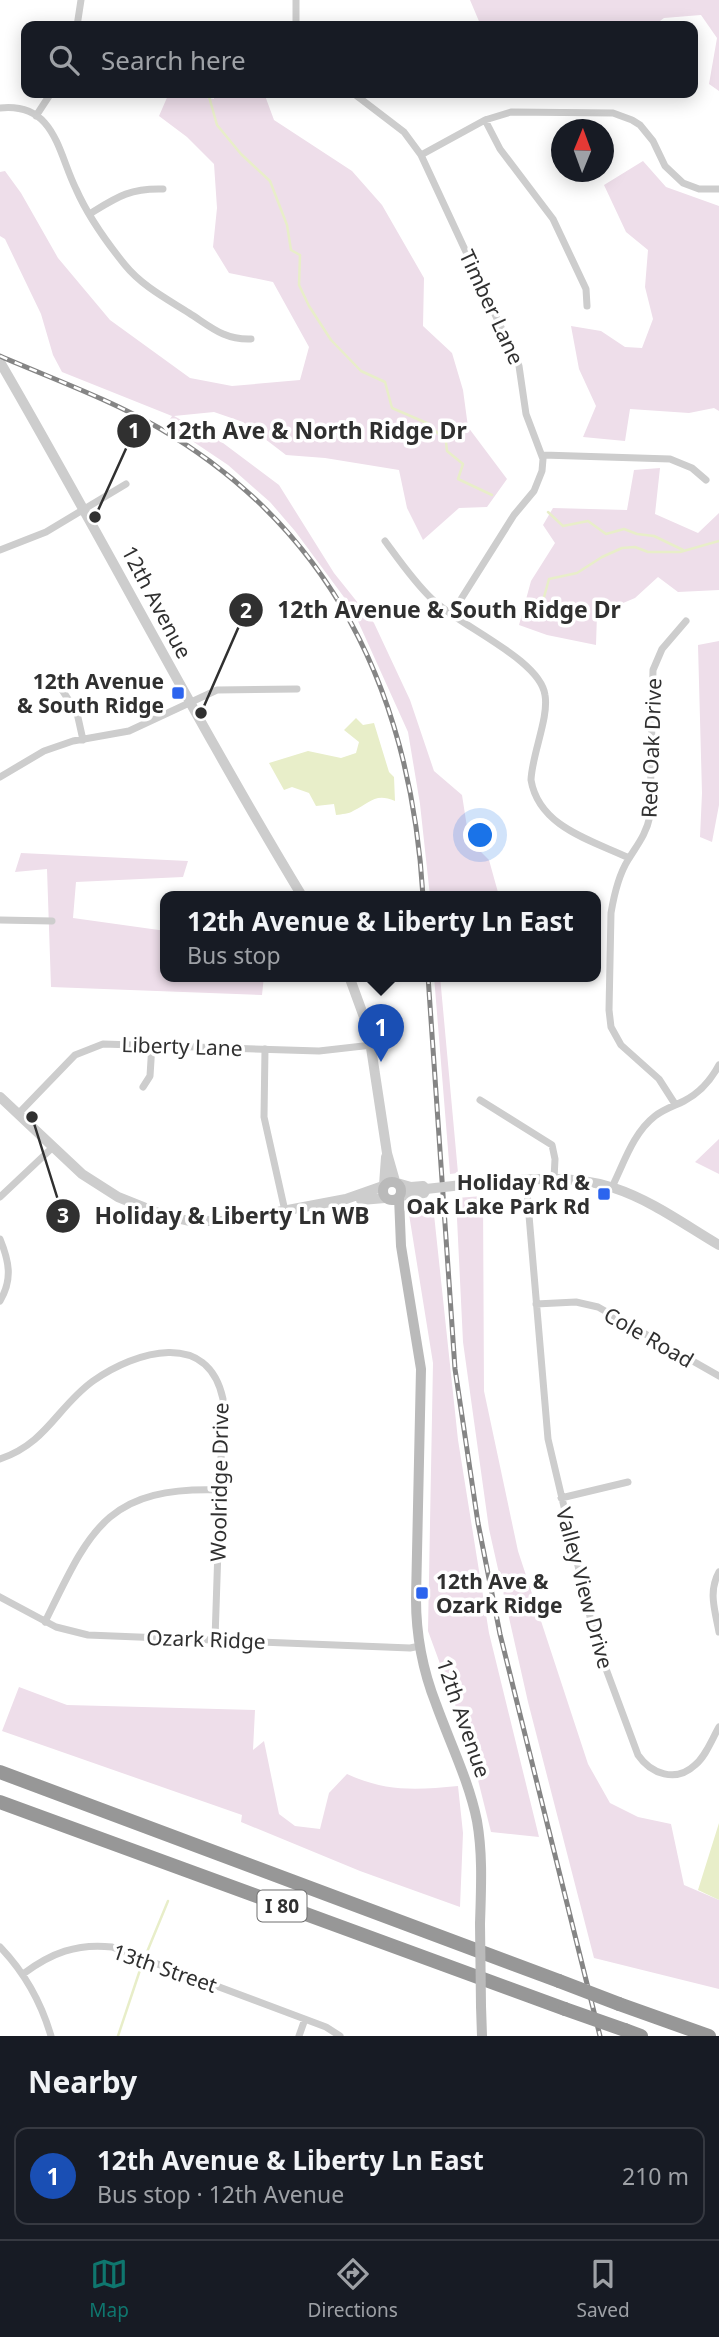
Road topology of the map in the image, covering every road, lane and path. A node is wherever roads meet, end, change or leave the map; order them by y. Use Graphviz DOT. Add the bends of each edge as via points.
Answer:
graph roads {
  1 [pos="81,0"];
  2 [pos="296,0"];
  3 [pos="78,21"];
  4 [pos="296,21"];
  5 [pos="48,98"];
  6 [pos="359,98"];
  7 [pos="0,108"];
  8 [pos="36,116"];
  9 [pos="485,120"];
  10 [pos="421,155"];
  11 [pos="163,189"];
  12 [pos="719,189"];
  13 [pos="91,214"];
  14 [pos="587,306"];
  15 [pos="251,339"];
  16 [pos="0,362"];
  17 [pos="543,456"];
  18 [pos="706,480"];
  19 [pos="125,484"];
  20 [pos="85,509"];
  21 [pos="385,541"];
  22 [pos="0,551"];
  23 [pos="452,615"];
  24 [pos="686,621"];
  25 [pos="55,679"];
  26 [pos="298,689"];
  27 [pos="188,703"];
  28 [pos="83,740"];
  29 [pos="0,777"];
  30 [pos="629,858"];
  31 [pos="299,891"];
  32 [pos="0,920"];
  33 [pos="52,921"];
  34 [pos="352,982"];
  35 [pos="152,1044"];
  36 [pos="372,1045"];
  37 [pos="265,1049"];
  38 [pos="719,1065"];
  39 [pos="143,1087"];
  40 [pos="0,1097"];
  41 [pos="480,1100"];
  42 [pos="675,1104"];
  43 [pos="19,1113"];
  44 [pos="53,1147"];
  45 [pos="554,1179"];
  46 [pos="526,1180"];
  47 [pos="612,1187"];
  48 [pos="391,1191"];
  49 [pos="0,1197"];
  50 [pos="285,1211"];
  51 [pos="0,1239"];
  52 [pos="719,1245"];
  53 [pos="0,1300"];
  54 [pos="536,1304"];
  55 [pos="719,1376"];
  56 [pos="0,1459"];
  57 [pos="628,1482"];
  58 [pos="221,1490"];
  59 [pos="561,1498"];
  60 [pos="719,1572"];
  61 [pos="0,1597"];
  62 [pos="45,1622"];
  63 [pos="719,1632"];
  64 [pos="215,1639"];
  65 [pos="420,1646"];
  66 [pos="719,1727"];
  67 [pos="0,1772"];
  68 [pos="0,1802"];
  69 [pos="0,1947"];
  70 [pos="23,1974"];
  71 [pos="305,2019"];
  72 [pos="51,2036"];
  73 [pos="299,2036"];
  74 [pos="340,2036"];
  75 [pos="482,2036"];
  76 [pos="642,2036"];
  77 [pos="709,2036"];
  1 -- 3 [label="street"];
  2 -- 4 [label="street"];
  5 -- 8 [label="street"];
  6 -- 10 [label="street, Timber Lane" via="404,132"];
  7 -- 8 [label="street"];
  8 -- 13 [label="street" via="58,141 77,192"];
  9 -- 10 [label="street"];
  9 -- 12 [label="street" via="512,112 613,113 646,132 672,175 694,188"];
  9 -- 14 [label="street" via="500,149 553,219 586,289"];
  10 -- 17 [label="street, Timber Lane" via="519,366 526,414"];
  11 -- 13 [label="street" via="127,192"];
  13 -- 15 [label="street" via="124,264 142,282 226,337"];
  16 -- 20 [label="street, 12th Avenue"];
  17 -- 18 [label="street" via="670,459"];
  17 -- 23 [label="street" via="534,491 514,514"];
  19 -- 20 [label="street"];
  20 -- 22 [label="street"];
  20 -- 27 [label="street, 12th Avenue"];
  21 -- 23 [label="street" via="433,600"];
  23 -- 30 [label="street" via="532,670 543,686 546,705 531,780 543,811 560,825"];
  24 -- 30 [label="street, Red Oak Drive" via="662,649 653,670 650,816 643,838"];
  25 -- 28 [label="street" via="77,713"];
  26 -- 27 [label="street" via="218,690"];
  27 -- 28 [label="street" via="130,731"];
  27 -- 31 [label="street, 12th Avenue"];
  28 -- 29 [label="street" via="44,751"];
  30 -- 42 [label="street, Red Oak Drive" via="611,913 609,1018 621,1045 659,1079"];
  32 -- 33 [label="street"];
  34 -- 36 [label="street, 12th Avenue"];
  35 -- 37 [label="street, Liberty Lane"];
  35 -- 39 [label="street" via="150,1076"];
  35 -- 43 [label="street, Liberty Lane" via="114,1043 88,1049 65,1064"];
  36 -- 37 [label="street, Liberty Lane" via="332,1050"];
  36 -- 48 [label="street, 12th Avenue"];
  37 -- 50 [label="street" via="264,1117"];
  38 -- 42 [label="street" via="705,1086"];
  40 -- 43 [label="street"];
  41 -- 45 [label="street" via="552,1145"];
  42 -- 47 [label="street" via="645,1126"];
  43 -- 44 [label="street"];
  44 -- 49 [label="street"];
  44 -- 50 [label="street" via="99,1186 163,1215 209,1222"];
  45 -- 46 [label="street"];
  45 -- 47 [label="street"];
  46 -- 48 [label="street, bridge"];
  46 -- 54 [label="street, Valley View Drive"];
  47 -- 52 [label="street"];
  48 -- 50 [label="street"];
  48 -- 65 [label="main road, 12th Avenue" via="421,1369 416,1598"];
  51 -- 53 [label="street" via="9,1271"];
  54 -- 55 [label="street, Cole Road" via="576,1301 598,1307"];
  54 -- 59 [label="street, Valley View Drive" via="548,1439"];
  56 -- 58 [label="street, Woolridge Drive" via="40,1436 70,1402 109,1371 154,1353 174,1351 203,1363 220,1389"];
  57 -- 59 [label="street"];
  58 -- 62 [label="street" via="163,1492 115,1513 84,1545"];
  58 -- 64 [label="street, Woolridge Drive"];
  59 -- 66 [label="street, Valley View Drive" via="596,1642 638,1755 665,1775 687,1771 700,1760"];
  60 -- 63 [label="street" via="712,1599"];
  61 -- 62 [label="street, Ozark Ridge"];
  62 -- 64 [label="street, Ozark Ridge" via="88,1634"];
  64 -- 65 [label="street, Ozark Ridge"];
  65 -- 75 [label="main road, 12th Avenue, bridge" via="477,1821"];
  67 -- 77 [label="highway, I 80, bridge"];
  68 -- 76 [label="highway, I 80, bridge"];
  69 -- 70 [label="street"];
  70 -- 71 [label="street, 13th Street" via="69,1949 112,1947"];
  70 -- 72 [label="street" via="40,2003"];
  71 -- 73 [label="street"];
  71 -- 74 [label="street, 13th Street"];
}
